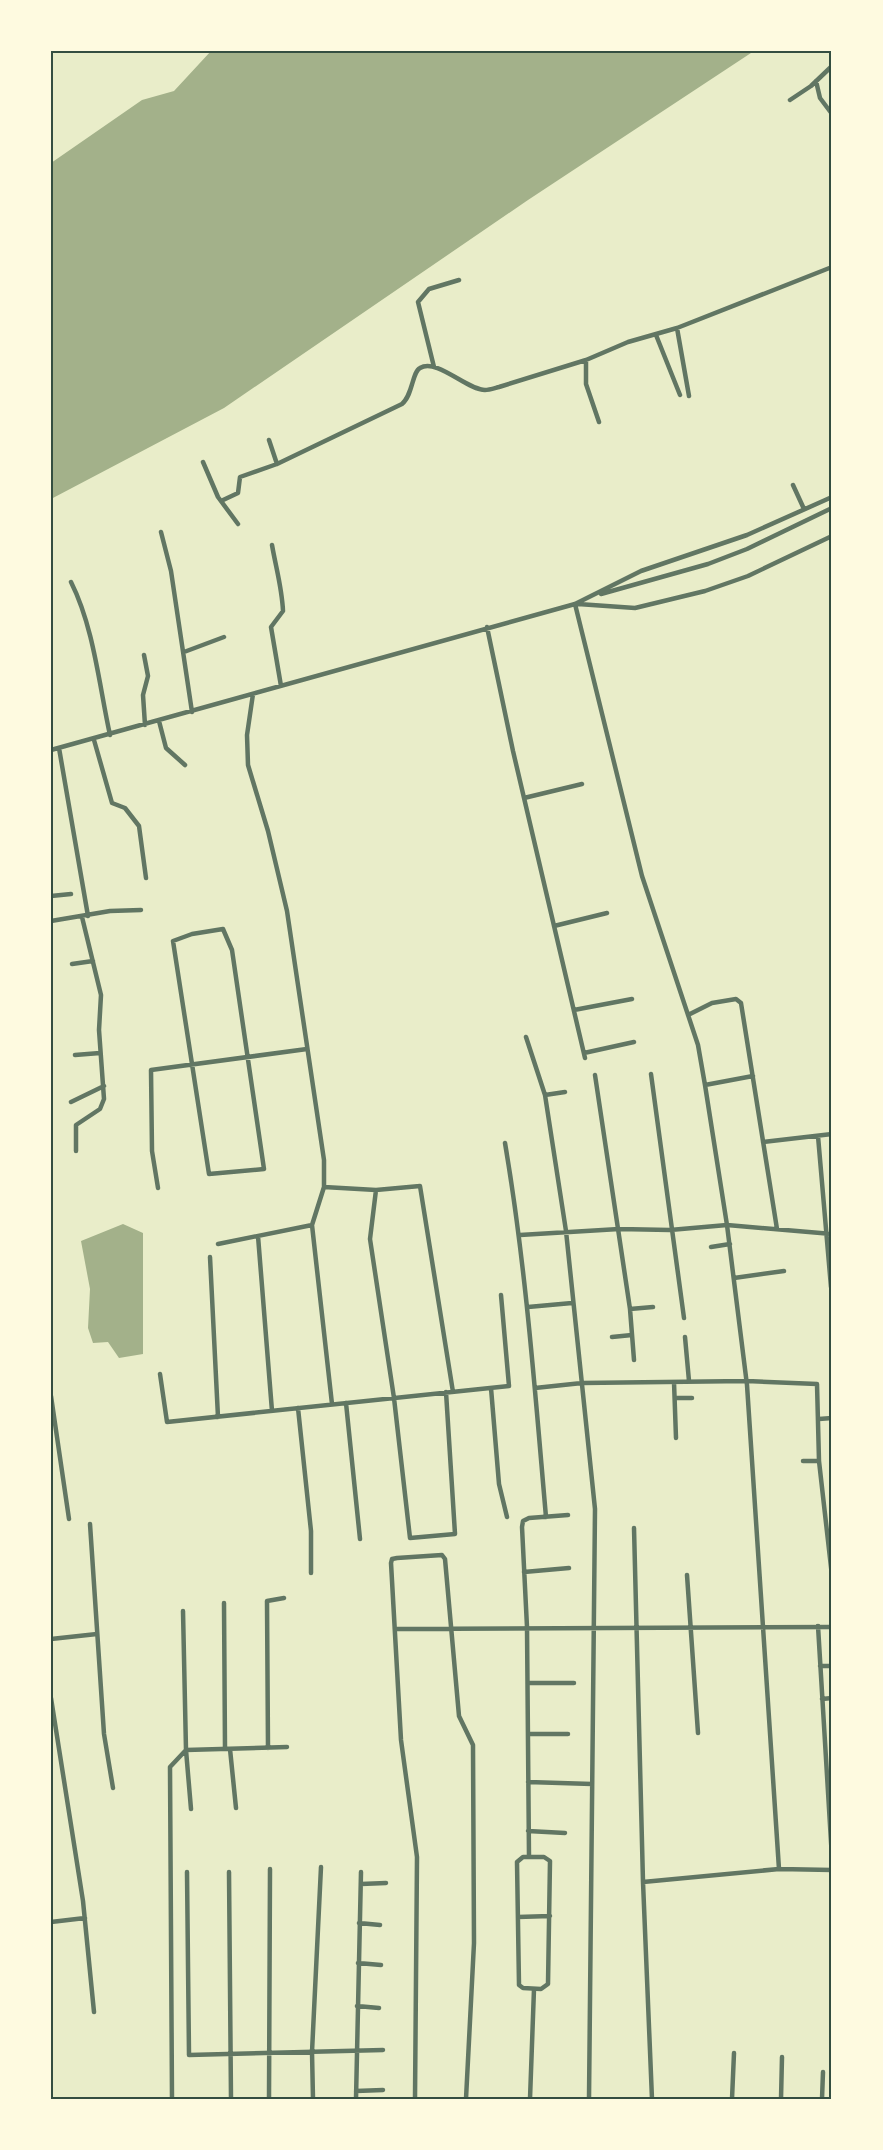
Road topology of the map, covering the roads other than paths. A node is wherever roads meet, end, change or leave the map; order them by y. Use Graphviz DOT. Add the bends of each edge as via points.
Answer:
graph roads {
  1 [pos="832,66"];
  2 [pos="816,81"];
  3 [pos="790,100"];
  4 [pos="832,114"];
  5 [pos="832,267"];
  6 [pos="459,280"];
  7 [pos="677,328"];
  8 [pos="656,335"];
  9 [pos="586,360"];
  10 [pos="434,367"];
  11 [pos="680,394"];
  12 [pos="689,396"];
  13 [pos="599,422"];
  14 [pos="269,441"];
  15 [pos="203,462"];
  16 [pos="277,464"];
  17 [pos="793,485"];
  18 [pos="832,497"];
  19 [pos="221,501"];
  20 [pos="832,508"];
  21 [pos="804,509"];
  22 [pos="238,524"];
  23 [pos="160,532"];
  24 [pos="832,536"];
  25 [pos="272,545"];
  26 [pos="71,582"];
  27 [pos="598,595"];
  28 [pos="575,604"];
  29 [pos="487,627"];
  30 [pos="224,637"];
  31 [pos="184,652"];
  32 [pos="144,655"];
  33 [pos="281,686"];
  34 [pos="253,694"];
  35 [pos="192,712"];
  36 [pos="159,721"];
  37 [pos="145,725"];
  38 [pos="110,735"];
  39 [pos="94,740"];
  40 [pos="59,748"];
  41 [pos="51,750"];
  42 [pos="185,765"];
  43 [pos="582,784"];
  44 [pos="524,798"];
  45 [pos="146,878"];
  46 [pos="71,894"];
  47 [pos="51,896"];
  48 [pos="141,910"];
  49 [pos="607,913"];
  50 [pos="88,916"];
  51 [pos="82,917"];
  52 [pos="51,921"];
  53 [pos="554,926"];
  54 [pos="93,961"];
  55 [pos="72,964"];
  56 [pos="632,999"];
  57 [pos="574,1010"];
  58 [pos="688,1015"];
  59 [pos="526,1037"];
  60 [pos="634,1042"];
  61 [pos="307,1049"];
  62 [pos="100,1053"];
  63 [pos="75,1055"];
  64 [pos="247,1057"];
  65 [pos="193,1064"];
  66 [pos="651,1074"];
  67 [pos="595,1075"];
  68 [pos="753,1076"];
  69 [pos="705,1085"];
  70 [pos="104,1086"];
  71 [pos="565,1092"];
  72 [pos="545,1095"];
  73 [pos="71,1102"];
  74 [pos="832,1134"];
  75 [pos="818,1136"];
  76 [pos="763,1142"];
  77 [pos="505,1143"];
  78 [pos="76,1150"];
  79 [pos="324,1187"];
  80 [pos="158,1188"];
  81 [pos="376,1190"];
  82 [pos="727,1224"];
  83 [pos="312,1225"];
  84 [pos="619,1229"];
  85 [pos="777,1229"];
  86 [pos="670,1230"];
  87 [pos="566,1231"];
  88 [pos="830,1234"];
  89 [pos="520,1235"];
  90 [pos="258,1236"];
  91 [pos="218,1244"];
  92 [pos="730,1244"];
  93 [pos="711,1247"];
  94 [pos="210,1257"];
  95 [pos="784,1271"];
  96 [pos="734,1278"];
  97 [pos="831,1287"];
  98 [pos="501,1295"];
  99 [pos="572,1303"];
  100 [pos="528,1307"];
  101 [pos="653,1307"];
  102 [pos="630,1309"];
  103 [pos="684,1318"];
  104 [pos="632,1335"];
  105 [pos="612,1337"];
  106 [pos="685,1337"];
  107 [pos="634,1360"];
  108 [pos="160,1374"];
  109 [pos="689,1381"];
  110 [pos="747,1381"];
  111 [pos="674,1382"];
  112 [pos="582,1383"];
  113 [pos="491,1388"];
  114 [pos="535,1388"];
  115 [pos="446,1392"];
  116 [pos="453,1392"];
  117 [pos="51,1396"];
  118 [pos="394,1398"];
  119 [pos="675,1398"];
  120 [pos="692,1398"];
  121 [pos="346,1403"];
  122 [pos="332,1404"];
  123 [pos="298,1408"];
  124 [pos="272,1411"];
  125 [pos="218,1417"];
  126 [pos="832,1418"];
  127 [pos="819,1419"];
  128 [pos="676,1438"];
  129 [pos="803,1461"];
  130 [pos="819,1461"];
  131 [pos="568,1515"];
  132 [pos="507,1517"];
  133 [pos="546,1518"];
  134 [pos="69,1519"];
  135 [pos="90,1524"];
  136 [pos="634,1528"];
  137 [pos="360,1539"];
  138 [pos="569,1568"];
  139 [pos="524,1572"];
  140 [pos="310,1573"];
  141 [pos="687,1575"];
  142 [pos="832,1576"];
  143 [pos="284,1598"];
  144 [pos="224,1603"];
  145 [pos="183,1611"];
  146 [pos="637,1626"];
  147 [pos="690,1626"];
  148 [pos="818,1626"];
  149 [pos="527,1627"];
  150 [pos="595,1627"];
  151 [pos="762,1627"];
  152 [pos="832,1627"];
  153 [pos="450,1628"];
  154 [pos="395,1629"];
  155 [pos="98,1634"];
  156 [pos="51,1639"];
  157 [pos="820,1666"];
  158 [pos="832,1666"];
  159 [pos="528,1683"];
  160 [pos="574,1683"];
  161 [pos="51,1698"];
  162 [pos="832,1698"];
  163 [pos="822,1699"];
  164 [pos="698,1733"];
  165 [pos="528,1734"];
  166 [pos="568,1734"];
  167 [pos="287,1747"];
  168 [pos="268,1748"];
  169 [pos="228,1749"];
  170 [pos="186,1750"];
  171 [pos="528,1782"];
  172 [pos="592,1784"];
  173 [pos="113,1788"];
  174 [pos="236,1808"];
  175 [pos="191,1809"];
  176 [pos="528,1831"];
  177 [pos="565,1833"];
  178 [pos="529,1857"];
  179 [pos="832,1858"];
  180 [pos="321,1867"];
  181 [pos="270,1869"];
  182 [pos="779,1869"];
  183 [pos="832,1870"];
  184 [pos="187,1872"];
  185 [pos="229,1872"];
  186 [pos="361,1872"];
  187 [pos="643,1882"];
  188 [pos="386,1883"];
  189 [pos="361,1884"];
  190 [pos="550,1916"];
  191 [pos="518,1917"];
  192 [pos="85,1918"];
  193 [pos="51,1922"];
  194 [pos="360,1923"];
  195 [pos="380,1925"];
  196 [pos="358,1964"];
  197 [pos="381,1965"];
  198 [pos="534,1989"];
  199 [pos="357,2006"];
  200 [pos="380,2008"];
  201 [pos="94,2012"];
  202 [pos="383,2050"];
  203 [pos="356,2051"];
  204 [pos="312,2052"];
  205 [pos="269,2053"];
  206 [pos="734,2053"];
  207 [pos="230,2054"];
  208 [pos="782,2057"];
  209 [pos="823,2072"];
  210 [pos="383,2090"];
  211 [pos="356,2091"];
  212 [pos="172,2099"];
  213 [pos="231,2099"];
  214 [pos="269,2099"];
  215 [pos="313,2099"];
  216 [pos="356,2099"];
  217 [pos="415,2099"];
  218 [pos="465,2099"];
  219 [pos="530,2099"];
  220 [pos="589,2099"];
  221 [pos="652,2099"];
  222 [pos="732,2099"];
  223 [pos="781,2099"];
  224 [pos="822,2099"];
  1 -- 2 [label="street"];
  2 -- 3 [label="street"];
  2 -- 4 [label="street" via="820,98"];
  5 -- 7 [label="street"];
  6 -- 10 [label="street" via="429,290 418,302"];
  7 -- 8 [label="street"];
  7 -- 12 [label="street"];
  8 -- 9 [label="street" via="627,342"];
  8 -- 11 [label="street"];
  9 -- 10 [label="street" via="485,390"];
  9 -- 13 [label="street" via="586,384"];
  10 -- 16 [label="street" via="417,371 412,392 402,404"];
  14 -- 16 [label="street"];
  15 -- 19 [label="street"];
  16 -- 19 [label="street" via="240,477 238,493"];
  17 -- 21 [label="street"];
  18 -- 21 [label="street"];
  19 -- 22 [label="street"];
  20 -- 27 [label="street" via="708,564"];
  21 -- 27 [label="street" via="747,535 612,583"];
  23 -- 31 [label="street" via="171,571"];
  24 -- 28 [label="street" via="721,586 654,604 635,608"];
  25 -- 33 [label="street" via="283,611 271,627"];
  26 -- 38 [label="street" via="86,627"];
  27 -- 28 [label="street"];
  28 -- 29 [label="street"];
  28 -- 58 [label="street" via="642,876"];
  29 -- 33 [label="street"];
  29 -- 44 [label="street"];
  30 -- 31 [label="street"];
  31 -- 35 [label="street"];
  32 -- 37 [label="street" via="148,676 143,695"];
  33 -- 34 [label="street"];
  34 -- 35 [label="street"];
  34 -- 61 [label="street" via="247,735 249,765 287,911"];
  35 -- 36 [label="street"];
  36 -- 37 [label="street"];
  36 -- 42 [label="street" via="166,748"];
  37 -- 38 [label="street"];
  38 -- 39 [label="street"];
  39 -- 40 [label="street"];
  39 -- 45 [label="street" via="112,803 125,808 139,826"];
  40 -- 41 [label="street"];
  40 -- 50 [label="street"];
  43 -- 44 [label="street"];
  44 -- 53 [label="street"];
  46 -- 47 [label="street"];
  48 -- 50 [label="street" via="110,910"];
  49 -- 53 [label="street"];
  50 -- 51 [label="street"];
  51 -- 52 [label="street"];
  51 -- 54 [label="street"];
  53 -- 57 [label="street"];
  54 -- 55 [label="street"];
  54 -- 62 [label="street" via="101,995"];
  56 -- 57 [label="street"];
  57 -- 60 [label="street" via="585,1055"];
  58 -- 68 [label="street" via="712,1003 739,999"];
  58 -- 69 [label="street"];
  59 -- 72 [label="street"];
  61 -- 64 [label="street"];
  61 -- 79 [label="street" via="324,1160"];
  62 -- 63 [label="street"];
  62 -- 70 [label="street"];
  64 -- 65 [label="street"];
  64 -- 65 [label="street" via="264,1169 210,1174"];
  64 -- 65 [label="street" via="232,950 223,929 173,941"];
  65 -- 80 [label="street" via="151,1070 152,1151"];
  66 -- 86 [label="street"];
  67 -- 84 [label="street"];
  68 -- 69 [label="street"];
  68 -- 76 [label="street"];
  69 -- 82 [label="street"];
  70 -- 73 [label="street"];
  70 -- 78 [label="street" via="103,1105 75,1125"];
  71 -- 72 [label="street"];
  72 -- 87 [label="street"];
  74 -- 75 [label="street"];
  75 -- 76 [label="street"];
  75 -- 88 [label="street"];
  76 -- 85 [label="street"];
  77 -- 89 [label="street"];
  79 -- 81 [label="street"];
  79 -- 83 [label="street"];
  81 -- 116 [label="street" via="420,1186"];
  81 -- 118 [label="street" via="370,1239"];
  82 -- 85 [label="street"];
  82 -- 86 [label="street"];
  82 -- 92 [label="street"];
  83 -- 90 [label="street"];
  83 -- 122 [label="street"];
  84 -- 86 [label="street"];
  84 -- 87 [label="street"];
  84 -- 102 [label="street"];
  85 -- 88 [label="street"];
  86 -- 103 [label="street"];
  87 -- 89 [label="street"];
  87 -- 99 [label="street"];
  88 -- 97 [label="street"];
  89 -- 100 [label="street"];
  90 -- 91 [label="street"];
  90 -- 124 [label="street"];
  92 -- 93 [label="street"];
  92 -- 96 [label="street"];
  94 -- 125 [label="street"];
  95 -- 96 [label="street"];
  96 -- 110 [label="street"];
  98 -- 113 [label="street" via="509,1386"];
  99 -- 100 [label="street"];
  99 -- 112 [label="street"];
  100 -- 114 [label="street"];
  101 -- 102 [label="street"];
  102 -- 104 [label="street"];
  104 -- 105 [label="street"];
  104 -- 107 [label="street"];
  106 -- 109 [label="street"];
  108 -- 125 [label="street" via="167,1422"];
  109 -- 110 [label="street"];
  109 -- 111 [label="street"];
  110 -- 127 [label="street" via="817,1384"];
  110 -- 151 [label="street"];
  111 -- 112 [label="street"];
  111 -- 119 [label="street"];
  112 -- 114 [label="street"];
  112 -- 150 [label="street" via="595,1509"];
  113 -- 116 [label="street"];
  113 -- 132 [label="street" via="499,1484"];
  114 -- 133 [label="street"];
  115 -- 116 [label="street"];
  115 -- 118 [label="street"];
  115 -- 118 [label="street" via="456,1534 410,1538"];
  117 -- 134 [label="street"];
  118 -- 121 [label="street"];
  119 -- 120 [label="street"];
  119 -- 128 [label="street"];
  121 -- 122 [label="street"];
  121 -- 137 [label="street"];
  122 -- 123 [label="street"];
  123 -- 124 [label="street"];
  123 -- 140 [label="street" via="311,1531"];
  124 -- 125 [label="street"];
  126 -- 127 [label="street"];
  127 -- 130 [label="street"];
  129 -- 130 [label="street"];
  130 -- 142 [label="street"];
  131 -- 133 [label="street"];
  133 -- 139 [label="street" via="523,1521"];
  135 -- 155 [label="street"];
  136 -- 146 [label="street"];
  138 -- 139 [label="street"];
  139 -- 149 [label="street"];
  141 -- 147 [label="street"];
  143 -- 168 [label="street" via="267,1601"];
  144 -- 169 [label="street"];
  145 -- 170 [label="street"];
  146 -- 147 [label="street"];
  146 -- 150 [label="street"];
  146 -- 187 [label="street"];
  147 -- 151 [label="street"];
  147 -- 164 [label="street"];
  148 -- 151 [label="street"];
  148 -- 152 [label="street"];
  148 -- 157 [label="street"];
  149 -- 150 [label="street"];
  149 -- 153 [label="street"];
  149 -- 159 [label="street"];
  150 -- 172 [label="street"];
  151 -- 182 [label="street"];
  153 -- 154 [label="street"];
  153 -- 154 [label="street" via="446,1559 441,1555 392,1559"];
  153 -- 218 [label="street" via="459,1716 473,1745 474,1943"];
  154 -- 217 [label="street" via="400,1740 417,1857"];
  155 -- 156 [label="street"];
  155 -- 173 [label="street"];
  157 -- 158 [label="street"];
  157 -- 163 [label="street"];
  159 -- 160 [label="street"];
  159 -- 165 [label="street"];
  161 -- 192 [label="street"];
  162 -- 163 [label="street"];
  163 -- 179 [label="street"];
  165 -- 166 [label="street"];
  165 -- 171 [label="street"];
  167 -- 168 [label="street"];
  168 -- 169 [label="street"];
  169 -- 170 [label="street"];
  169 -- 174 [label="street"];
  170 -- 175 [label="street"];
  170 -- 212 [label="street" via="170,1767"];
  171 -- 172 [label="street"];
  171 -- 176 [label="street"];
  172 -- 220 [label="street"];
  176 -- 177 [label="street"];
  176 -- 178 [label="street"];
  178 -- 190 [label="street" via="550,1861"];
  178 -- 191 [label="street" via="517,1862"];
  180 -- 204 [label="street"];
  181 -- 205 [label="street"];
  182 -- 183 [label="street"];
  182 -- 187 [label="street"];
  184 -- 207 [label="street" via="189,2055"];
  185 -- 207 [label="street"];
  186 -- 189 [label="street"];
  187 -- 221 [label="street"];
  188 -- 189 [label="street"];
  189 -- 194 [label="street"];
  190 -- 191 [label="street"];
  190 -- 198 [label="street" via="548,1984 544,1989"];
  191 -- 198 [label="street" via="519,1985"];
  192 -- 193 [label="street"];
  192 -- 201 [label="street"];
  194 -- 195 [label="street"];
  194 -- 196 [label="street"];
  196 -- 197 [label="street"];
  196 -- 199 [label="street"];
  198 -- 219 [label="street"];
  199 -- 200 [label="street"];
  199 -- 203 [label="street"];
  202 -- 203 [label="street"];
  203 -- 204 [label="street"];
  203 -- 211 [label="street"];
  204 -- 205 [label="street"];
  204 -- 215 [label="street"];
  205 -- 207 [label="street"];
  205 -- 214 [label="street"];
  206 -- 222 [label="street"];
  207 -- 213 [label="street"];
  208 -- 223 [label="street"];
  209 -- 224 [label="street"];
  210 -- 211 [label="street"];
  211 -- 216 [label="street"];
}
